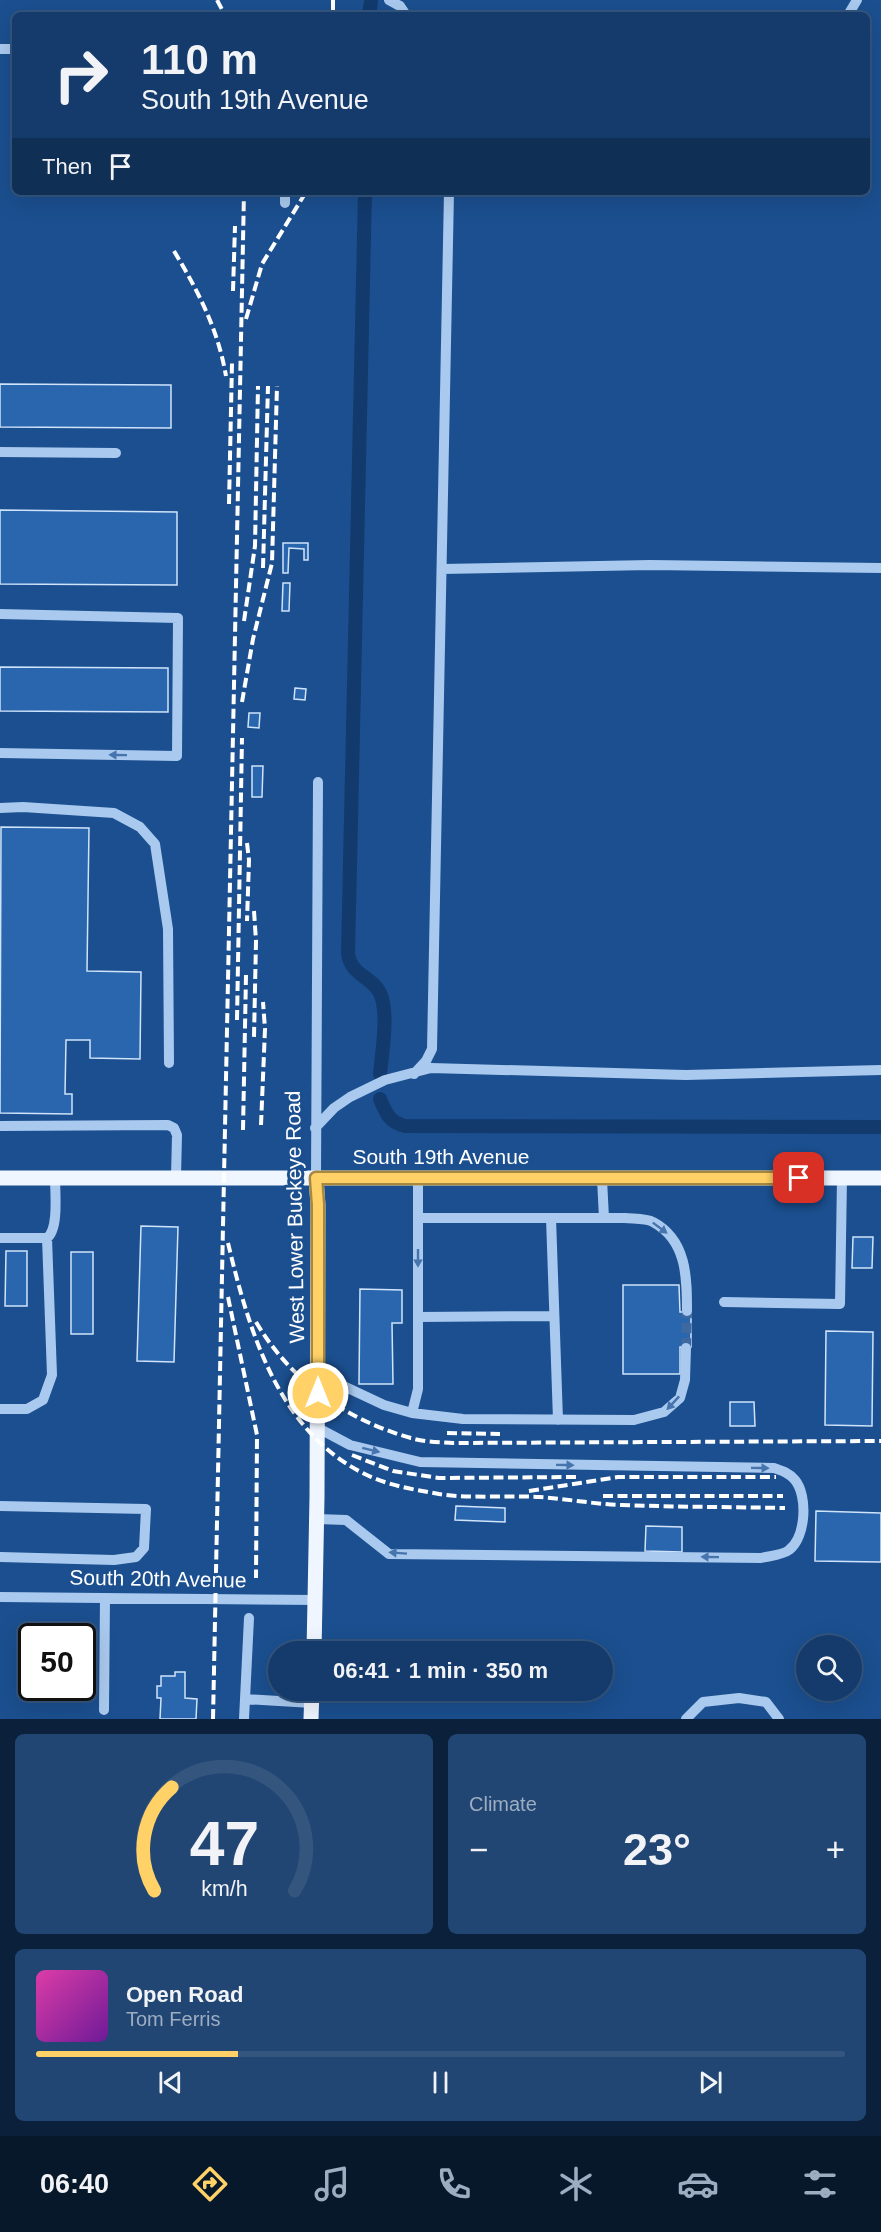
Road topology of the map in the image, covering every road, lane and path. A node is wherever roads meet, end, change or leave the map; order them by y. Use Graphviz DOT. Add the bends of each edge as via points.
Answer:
graph roads {
  1 [pos="389,0"];
  2 [pos="404,12"];
  3 [pos="449,195"];
  4 [pos="0,452"];
  5 [pos="116,453"];
  6 [pos="881,568"];
  7 [pos="442,569"];
  8 [pos="0,614"];
  9 [pos="0,753"];
  10 [pos="318,782"];
  11 [pos="0,808"];
  12 [pos="170,1063"];
  13 [pos="881,1070"];
  14 [pos="414,1074"];
  15 [pos="0,1126"];
  16 [pos="315,1128"];
  17 [pos="176,1177"];
  18 [pos="0,1178"];
  19 [pos="55,1178"];
  20 [pos="316,1178"];
  21 [pos="417,1178"];
  22 [pos="843,1178"];
  23 [pos="881,1178"];
  24 [pos="602,1179"];
  25 [pos="417,1218"];
  26 [pos="551,1218"];
  27 [pos="604,1218"];
  28 [pos="0,1238"];
  29 [pos="47,1238"];
  30 [pos="724,1302"];
  31 [pos="687,1311"];
  32 [pos="554,1316"];
  33 [pos="418,1317"];
  34 [pos="686,1348"];
  35 [pos="318,1374"];
  36 [pos="0,1409"];
  37 [pos="412,1413"];
  38 [pos="558,1420"];
  39 [pos="318,1428"];
  40 [pos="0,1506"];
  41 [pos="317,1518"];
  42 [pos="0,1557"];
  43 [pos="0,1596"];
  44 [pos="105,1598"];
  45 [pos="316,1600"];
  46 [pos="249,1618"];
  47 [pos="314,1641"];
  48 [pos="268,1698"];
  49 [pos="245,1699"];
  50 [pos="312,1701"];
  51 [pos="104,1710"];
  52 [pos="244,1719"];
  53 [pos="311,1719"];
  54 [pos="686,1719"];
  55 [pos="779,1719"];
  1 -- 2 [label="street"];
  3 -- 7 [label="street"];
  4 -- 5 [label="street"];
  6 -- 7 [label="street" via="650,565"];
  7 -- 14 [label="street" via="432,1049"];
  8 -- 9 [label="street, one-way" via="178,618 177,756"];
  10 -- 16 [label="street, West Lower Buckeye Road"];
  11 -- 12 [label="street" via="114,813 140,827 155,844 168,929"];
  13 -- 14 [label="street" via="686,1075 446,1067"];
  14 -- 16 [label="street" via="386,1080 350,1097"];
  15 -- 17 [label="street" via="168,1125 177,1135"];
  16 -- 20 [label="street, West Lower Buckeye Road"];
  17 -- 19 [label="main road, South 19th Avenue"];
  17 -- 20 [label="main road, South 19th Avenue"];
  18 -- 19 [label="main road, South 19th Avenue"];
  19 -- 29 [label="street" via="54,1226"];
  20 -- 21 [label="main road, South 19th Avenue"];
  20 -- 35 [label="main road, West Lower Buckeye Road"];
  21 -- 24 [label="main road, South 19th Avenue"];
  21 -- 25 [label="street"];
  22 -- 23 [label="main road, South 19th Avenue"];
  22 -- 24 [label="main road, South 19th Avenue"];
  22 -- 30 [label="street" via="840,1304"];
  24 -- 27 [label="street"];
  25 -- 26 [label="street"];
  25 -- 33 [label="street, one-way"];
  26 -- 27 [label="street"];
  26 -- 32 [label="street"];
  27 -- 31 [label="street, one-way" via="652,1221 671,1236 687,1275"];
  28 -- 29 [label="street"];
  29 -- 36 [label="street" via="51,1375 43,1400 27,1409"];
  32 -- 33 [label="street"];
  32 -- 38 [label="street"];
  33 -- 37 [label="street" via="418,1389"];
  34 -- 38 [label="street, one-way" via="680,1398 664,1412 634,1420"];
  35 -- 37 [label="street" via="384,1406"];
  35 -- 39 [label="main road, West Lower Buckeye Road"];
  37 -- 38 [label="street" via="463,1419"];
  39 -- 41 [label="main road, West Lower Buckeye Road"];
  39 -- 41 [label="street, one-way" via="350,1445 420,1462 774,1468 786,1471 796,1481 803,1501 801,1535 788,1551 761,1558 389,1554 346,1520"];
  40 -- 42 [label="street" via="147,1509 144,1548 136,1557"];
  41 -- 45 [label="main road, West Lower Buckeye Road"];
  43 -- 44 [label="street, South 20th Avenue"];
  44 -- 45 [label="street, South 20th Avenue"];
  44 -- 51 [label="street"];
  45 -- 47 [label="main road, West Lower Buckeye Road"];
  46 -- 49 [label="street"];
  48 -- 49 [label="street"];
  49 -- 52 [label="street"];
  50 -- 53 [label="main road"];
  54 -- 55 [label="street" via="703,1702 739,1698 766,1702"];
}
